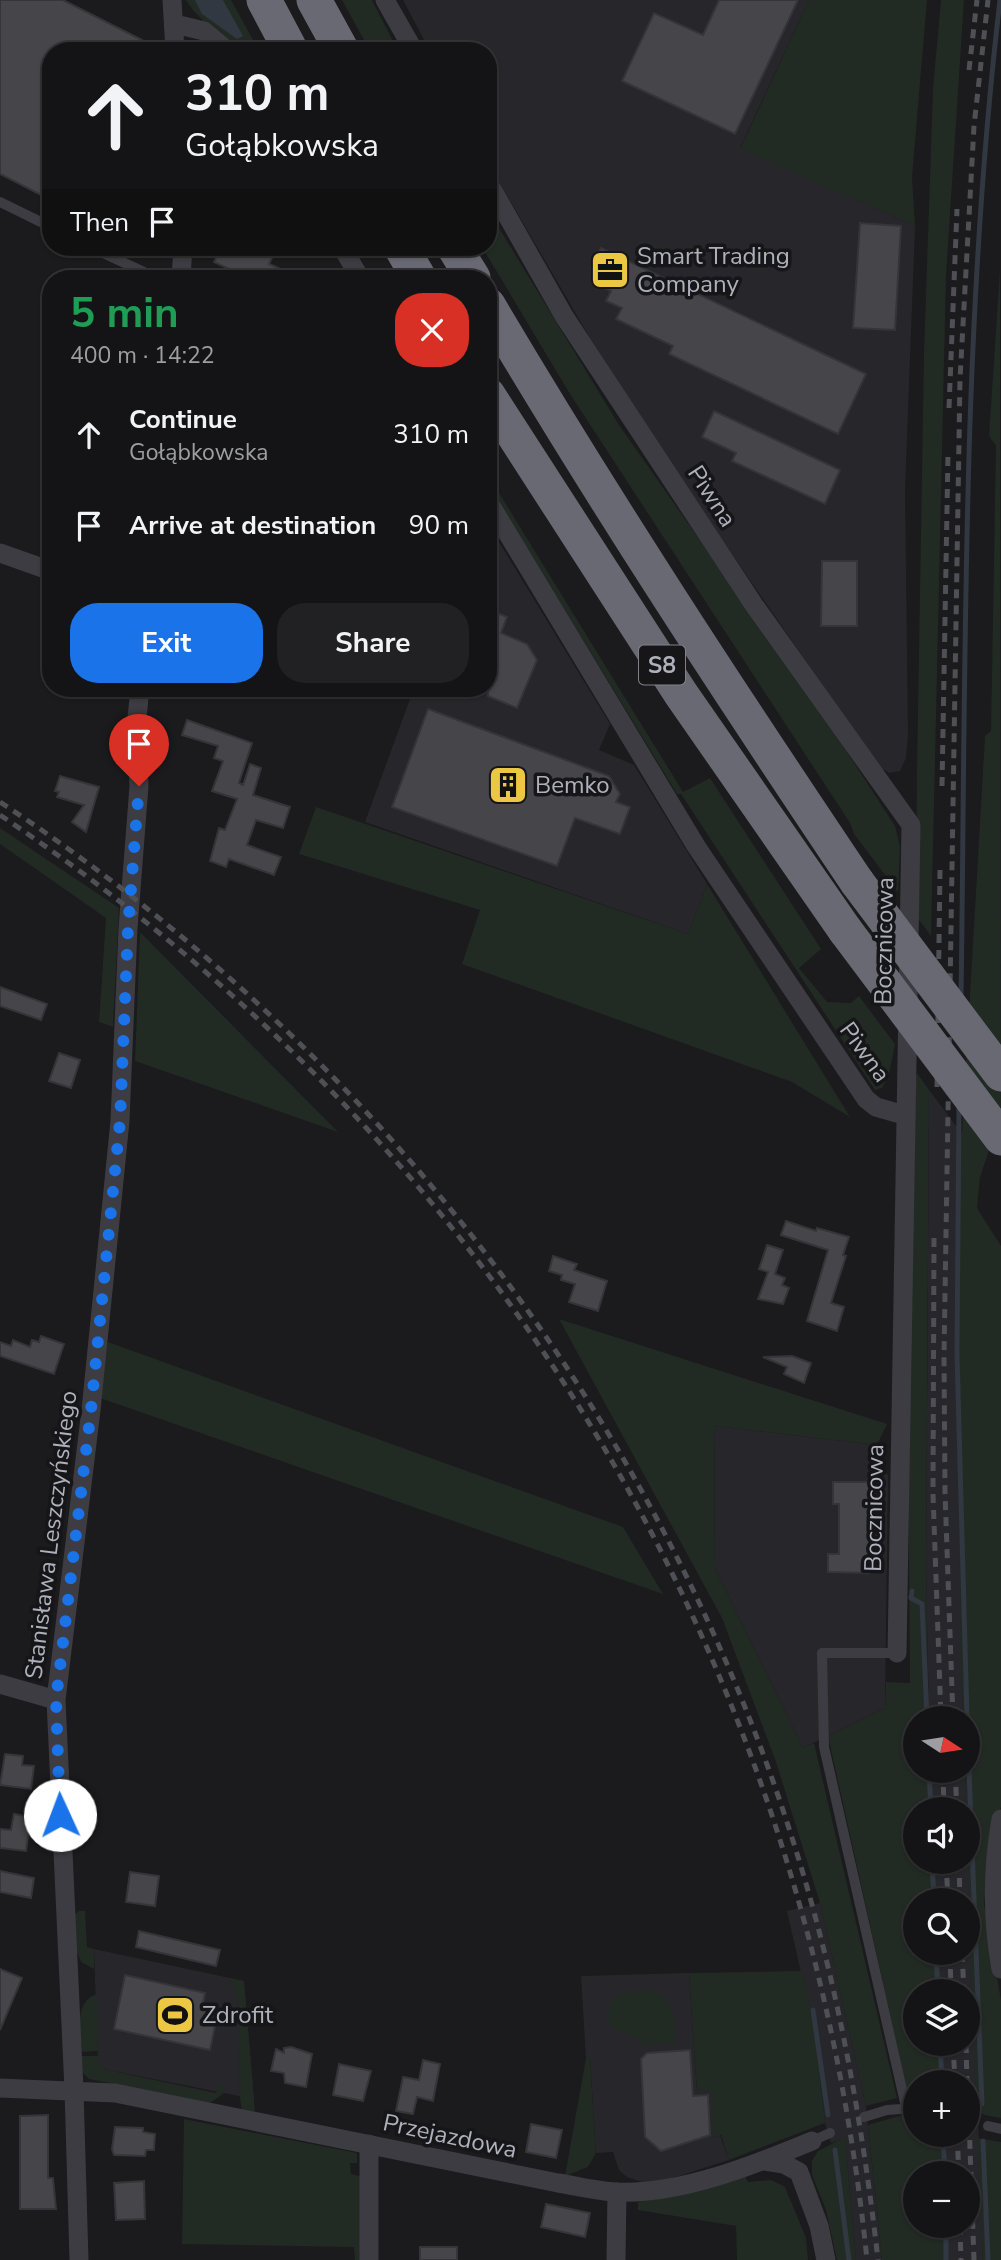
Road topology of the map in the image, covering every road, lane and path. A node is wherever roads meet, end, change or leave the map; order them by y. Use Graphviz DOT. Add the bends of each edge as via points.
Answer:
graph roads {
  1 [pos="172,0"];
  2 [pos="264,0"];
  3 [pos="385,0"];
  4 [pos="314,1"];
  5 [pos="175,24"];
  6 [pos="175,42"];
  7 [pos="217,42"];
  8 [pos="287,42"];
  9 [pos="337,42"];
  10 [pos="409,42"];
  11 [pos="497,198"];
  12 [pos="0,202"];
  13 [pos="42,223"];
  14 [pos="109,256"];
  15 [pos="454,256"];
  16 [pos="140,270"];
  17 [pos="466,270"];
  18 [pos="497,320"];
  19 [pos="497,409"];
  20 [pos="497,515"];
  21 [pos="0,553"];
  22 [pos="42,568"];
  23 [pos="139,697"];
  24 [pos="911,825"];
  25 [pos="1001,1074"];
  26 [pos="904,1115"];
  27 [pos="1001,1138"];
  28 [pos="897,1653"];
  29 [pos="0,1684"];
  30 [pos="56,1700"];
  31 [pos="1001,1819"];
  32 [pos="1001,1969"];
  33 [pos="903,2076"];
  34 [pos="0,2088"];
  35 [pos="74,2090"];
  36 [pos="903,2110"];
  37 [pos="864,2117"];
  38 [pos="988,2126"];
  39 [pos="1001,2129"];
  40 [pos="821,2137"];
  41 [pos="369,2144"];
  42 [pos="765,2161"];
  43 [pos="617,2192"];
  44 [pos="79,2260"];
  45 [pos="369,2260"];
  46 [pos="616,2260"];
  47 [pos="826,2260"];
  1 -- 5 [label="street"];
  2 -- 8 [label="highway"];
  3 -- 10 [label="street"];
  4 -- 9 [label="highway"];
  5 -- 6 [label="street"];
  5 -- 7 [label="street" via="204,32"];
  11 -- 24 [label="street, Piwna" via="572,327 754,604"];
  12 -- 13 [label="lane"];
  14 -- 16 [label="lane"];
  15 -- 17 [label="highway"];
  18 -- 25 [label="highway, S8, bridge" via="670,598 857,882"];
  19 -- 27 [label="highway, S8, bridge" via="771,826"];
  20 -- 26 [label="street, Piwna" via="696,846 813,1021 866,1099"];
  21 -- 22 [label="street"];
  23 -- 30 [label="street, Stanisława Leszczyńskiego" via="139,786 120,1121"];
  24 -- 26 [label="street, Bocznicowa"];
  26 -- 28 [label="street, Bocznicowa"];
  28 -- 33 [label="lane, Bocznicowa" via="822,1653 822,1728 851,1870"];
  29 -- 30 [label="street"];
  30 -- 35 [label="street, Stanisława Leszczyńskiego"];
  31 -- 32 [label="street" via="994,1900"];
  34 -- 35 [label="street, Przejazdowa"];
  35 -- 41 [label="street, Przejazdowa" via="115,2093"];
  35 -- 44 [label="street, Stanisława Leszczyńskiego"];
  36 -- 37 [label="lane"];
  38 -- 39 [label="lane"];
  40 -- 42 [label="street, Przejazdowa"];
  41 -- 43 [label="street, Przejazdowa"];
  41 -- 45 [label="street"];
  42 -- 43 [label="street, Przejazdowa" via="681,2185"];
  42 -- 47 [label="street" via="799,2172 819,2225"];
  43 -- 46 [label="street"];
}
